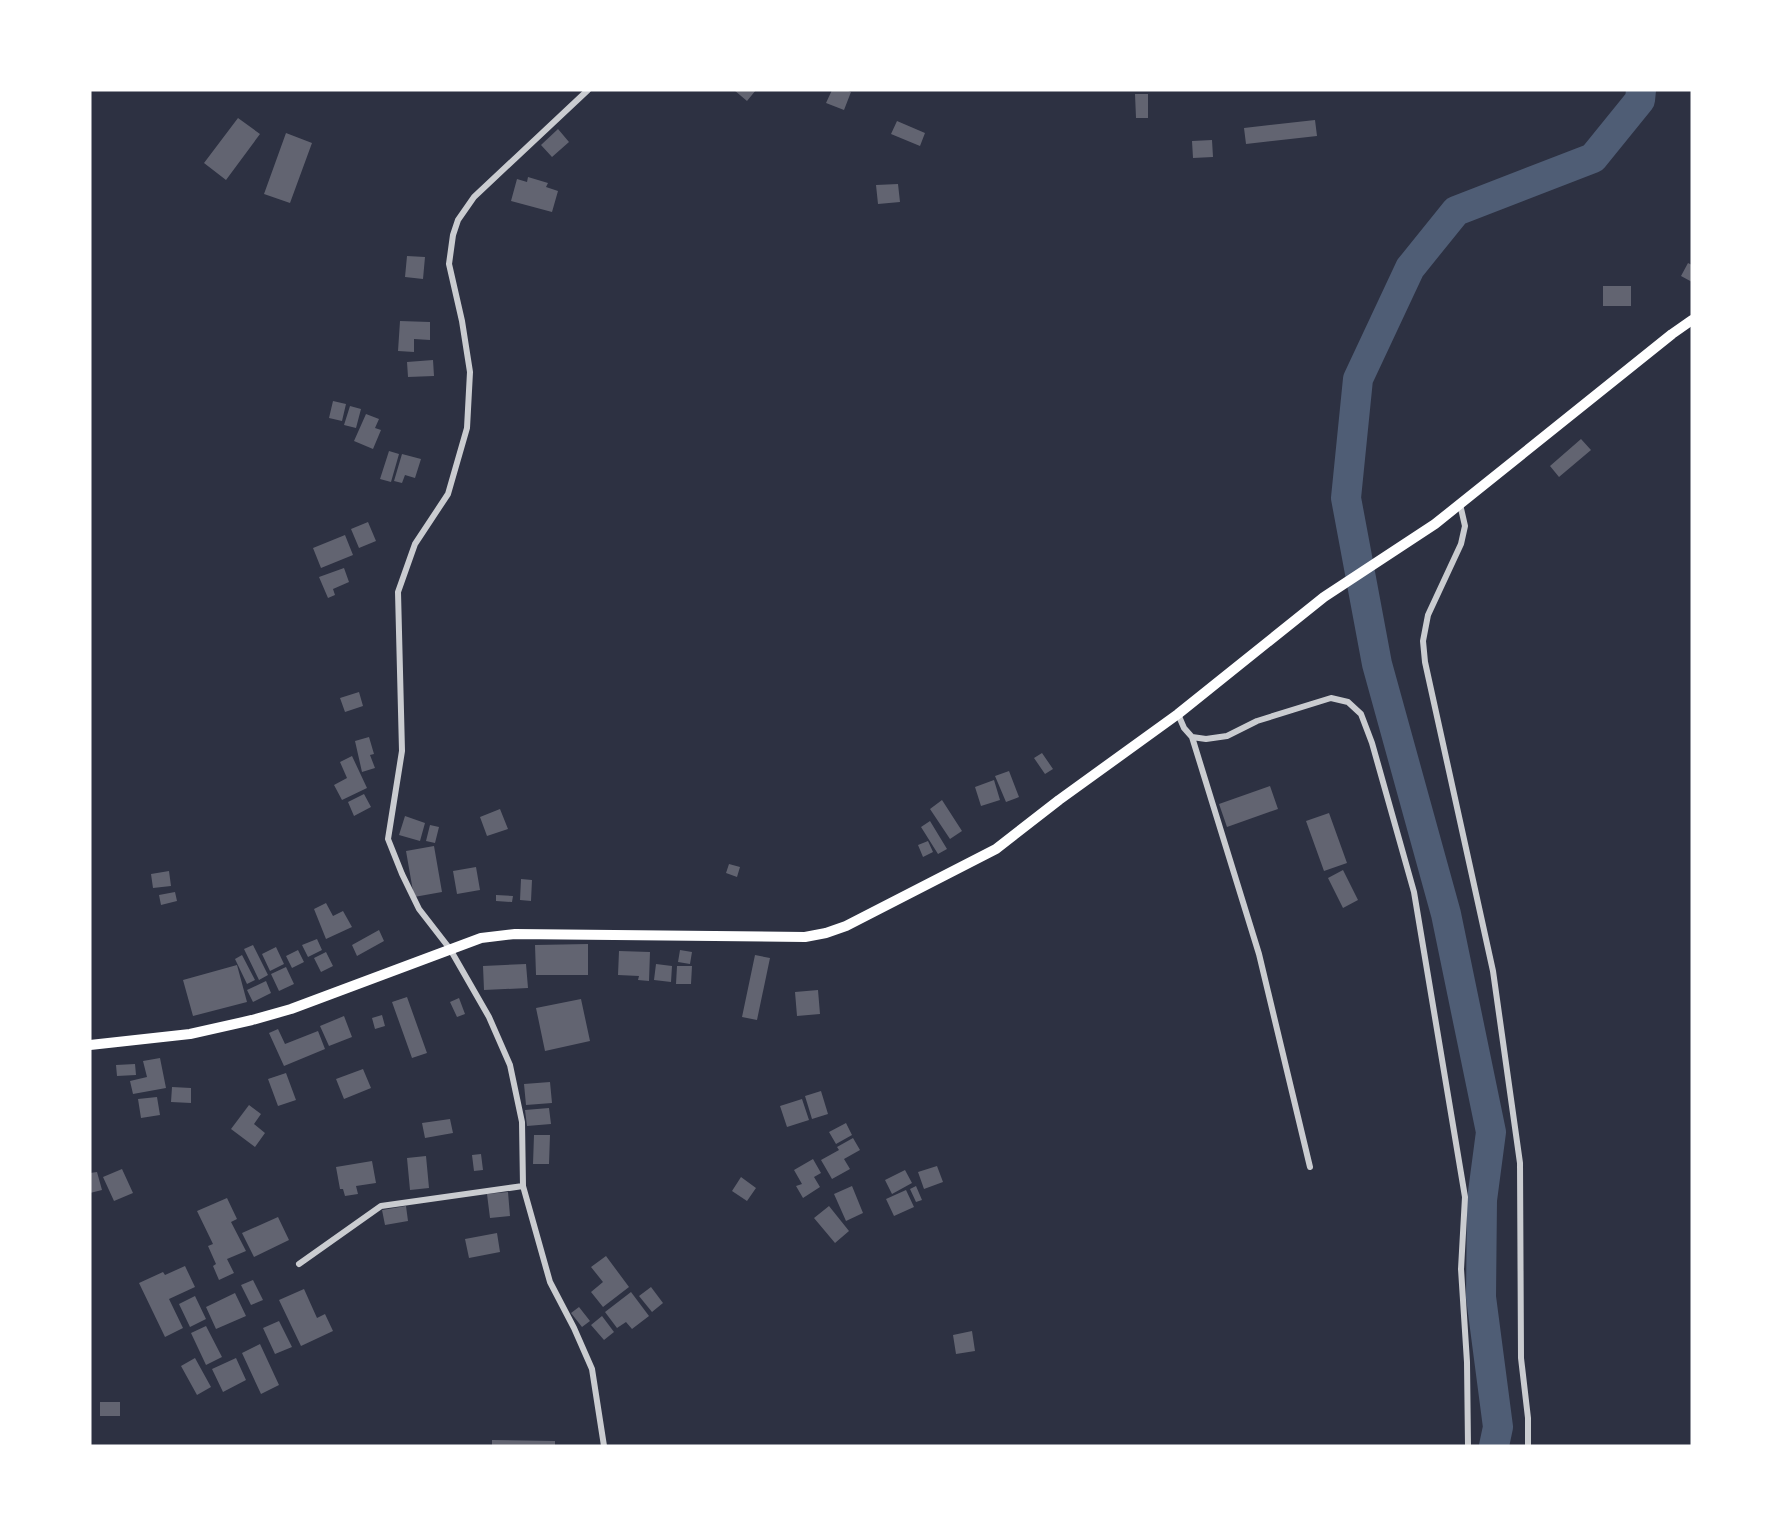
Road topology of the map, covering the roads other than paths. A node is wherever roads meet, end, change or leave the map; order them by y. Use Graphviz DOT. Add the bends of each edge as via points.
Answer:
graph roads {
  1 [pos="588,90"];
  2 [pos="1692,320"];
  3 [pos="1460,504"];
  4 [pos="1178,714"];
  5 [pos="1192,737"];
  6 [pos="450,950"];
  7 [pos="90,1045"];
  8 [pos="1310,1167"];
  9 [pos="523,1186"];
  10 [pos="299,1264"];
  11 [pos="604,1446"];
  12 [pos="1468,1446"];
  13 [pos="1528,1446"];
  1 -- 6 [label="street" via="474,197 453,234 449,264 470,372 468,429 448,494 415,544 398,592 402,751 388,839 419,909"];
  2 -- 3 [label="main road"];
  3 -- 4 [label="main road" via="1324,597"];
  3 -- 13 [label="street" via="1465,526 1461,544 1428,615 1423,640 1493,971 1520,1163 1521,1358"];
  4 -- 5 [label="street"];
  4 -- 6 [label="main road" via="996,849 826,933 805,937 515,934 481,938"];
  5 -- 8 [label="street" via="1259,954"];
  5 -- 12 [label="street" via="1227,736 1257,721 1331,698 1348,702 1361,714 1414,892 1465,1197 1461,1269"];
  6 -- 7 [label="main road" via="252,1020 190,1034"];
  6 -- 9 [label="street" via="489,1017 510,1065 522,1122"];
  9 -- 10 [label="street" via="381,1206"];
  9 -- 11 [label="street" via="550,1282 592,1369"];
}
